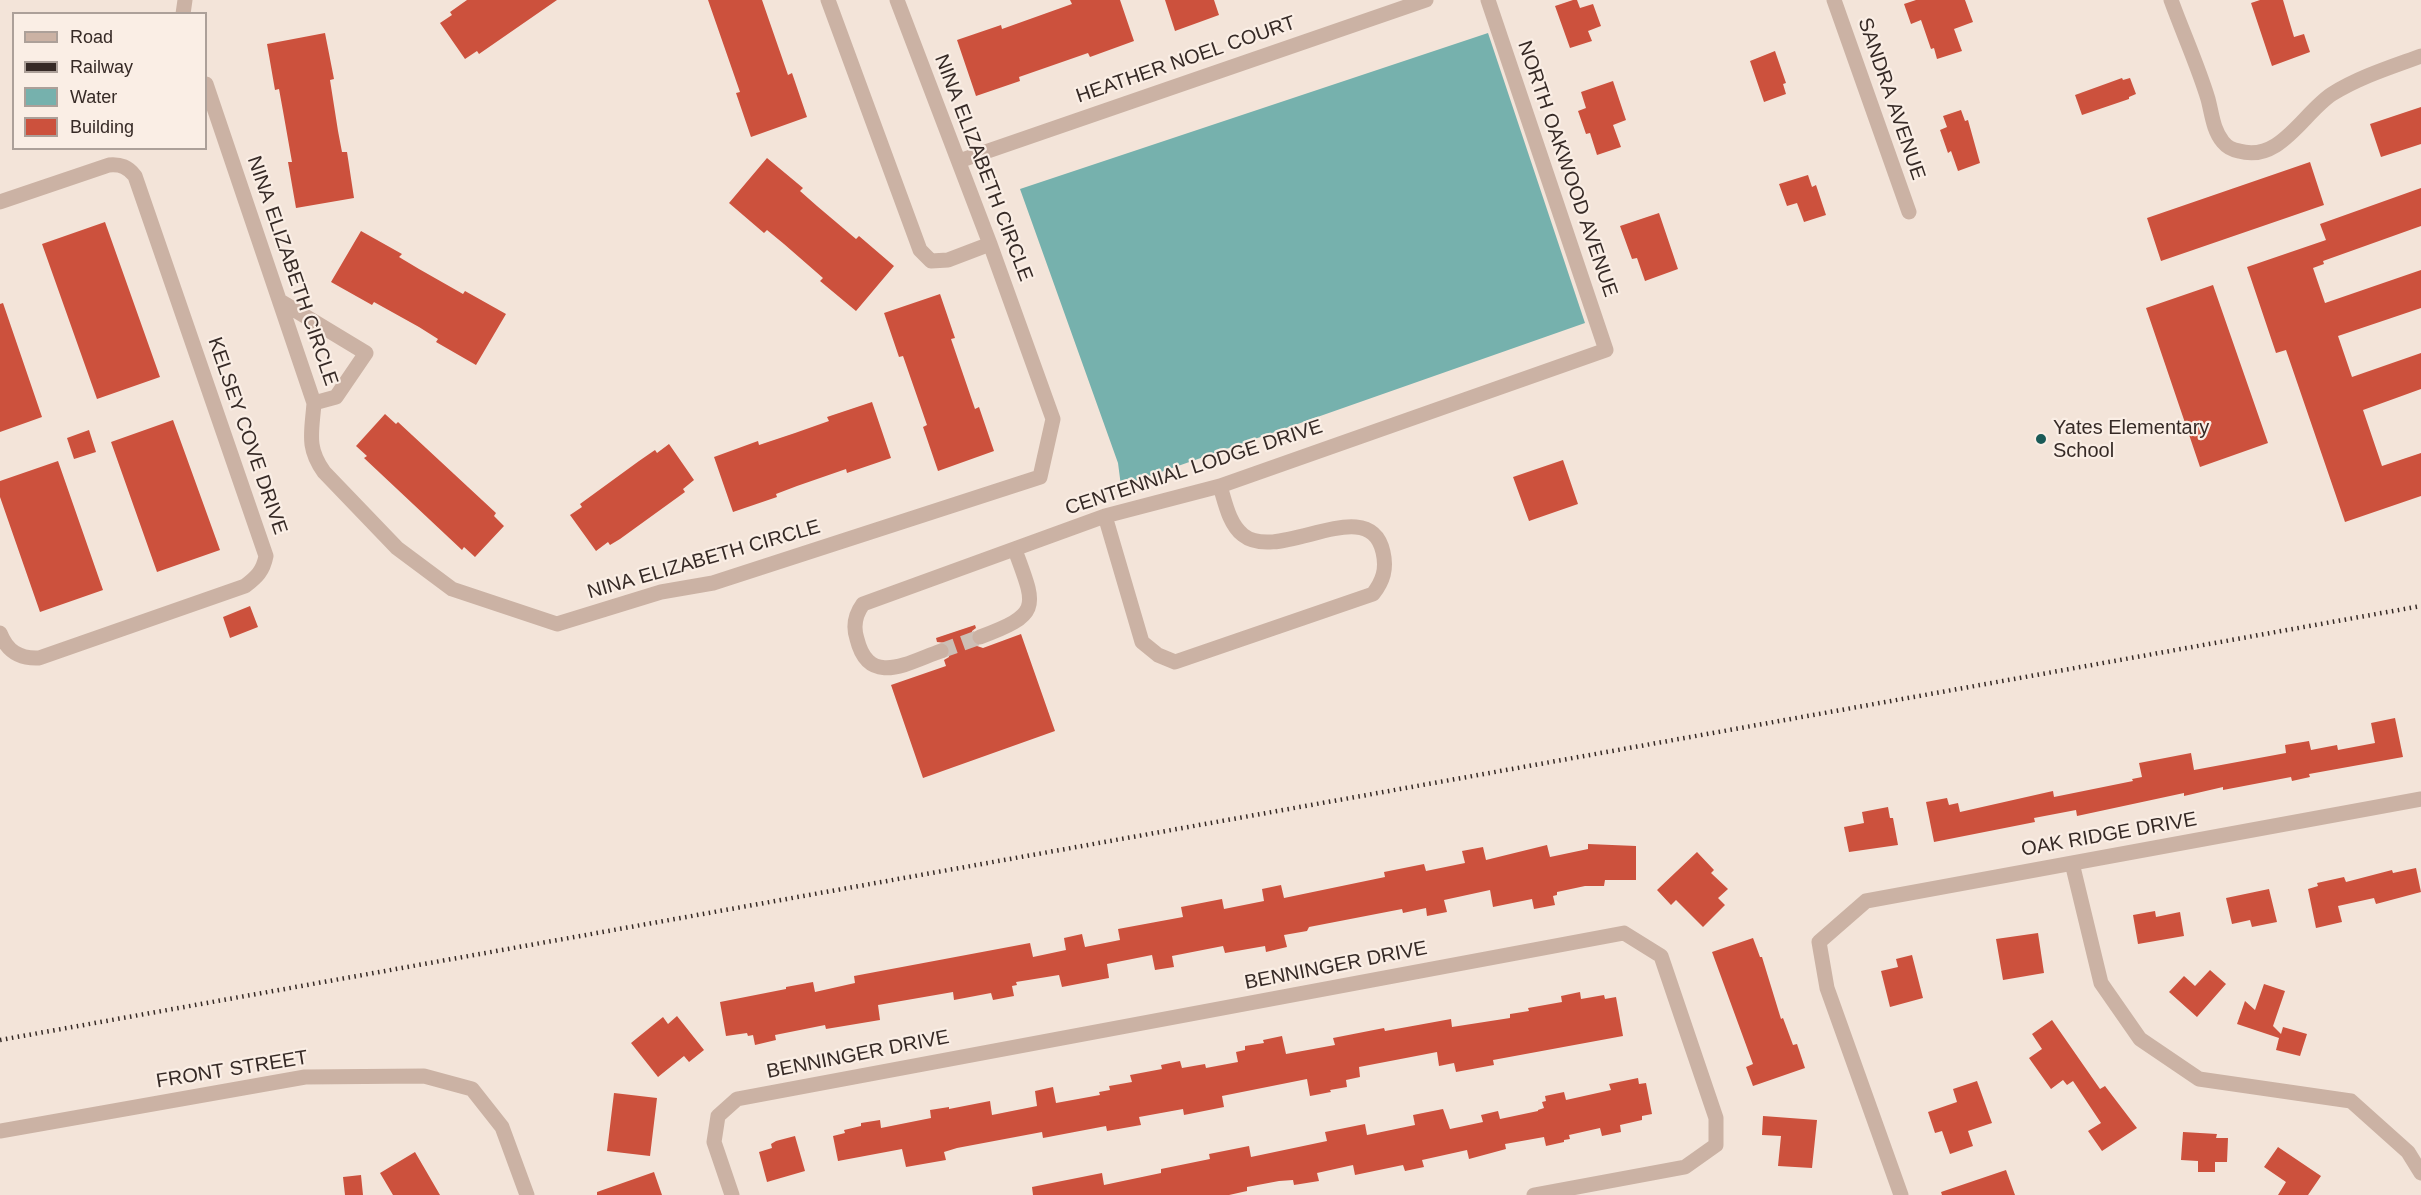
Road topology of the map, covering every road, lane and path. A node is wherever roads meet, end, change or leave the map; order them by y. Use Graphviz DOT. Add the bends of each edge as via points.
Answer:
graph roads {
  1 [pos="828,0"];
  2 [pos="897,0"];
  3 [pos="1426,0"];
  4 [pos="1488,0"];
  5 [pos="1834,0"];
  6 [pos="2171,0"];
  7 [pos="2421,56"];
  8 [pos="207,87"];
  9 [pos="958,161"];
  10 [pos="0,202"];
  11 [pos="1909,212"];
  12 [pos="990,244"];
  13 [pos="280,302"];
  14 [pos="1606,350"];
  15 [pos="314,403"];
  16 [pos="1220,486"];
  17 [pos="1105,516"];
  18 [pos="1015,550"];
  19 [pos="0,633"];
  20 [pos="980,637"];
  21 [pos="940,651"];
  22 [pos="2421,799"];
  23 [pos="2072,863"];
  24 [pos="0,1131"];
  25 [pos="2421,1173"];
  26 [pos="1558,1193"];
  27 [pos="527,1195"];
  28 [pos="732,1195"];
  29 [pos="1534,1195"];
  30 [pos="1901,1195"];
  1 -- 12 [label="street" via="921,250 931,261 948,260"];
  2 -- 9 [label="street, NINA ELIZABETH CIRCLE"];
  3 -- 9 [label="street, HEATHER NOEL COURT"];
  4 -- 14 [label="street, NORTH OAKWOOD AVENUE"];
  5 -- 11 [label="street, SANDRA AVENUE"];
  6 -- 7 [label="street" via="2214,125 2223,143 2232,149 2251,153 2267,149 2288,137 2319,104 2348,85"];
  8 -- 13 [label="street, NINA ELIZABETH CIRCLE"];
  9 -- 12 [label="street, NINA ELIZABETH CIRCLE"];
  10 -- 19 [label="street, KELSEY COVE DRIVE" via="110,165 130,170 266,556 257,577 244,586 39,658 11,652"];
  12 -- 15 [label="street, NINA ELIZABETH CIRCLE" via="1053,419 1040,477 713,583 647,595 557,624 452,589 398,548 316,461 310,429"];
  13 -- 15 [label="street, NINA ELIZABETH CIRCLE"];
  13 -- 15 [label="street" via="366,353 336,397"];
  14 -- 16 [label="street, CENTENNIAL LODGE DRIVE"];
  16 -- 17 [label="street, CENTENNIAL LODGE DRIVE"];
  16 -- 17 [label="street" via="1233,525 1244,537 1264,543 1294,540 1347,525 1367,530 1381,541 1386,564 1382,582 1373,594 1175,662 1142,642"];
  17 -- 18 [label="street, CENTENNIAL LODGE DRIVE"];
  18 -- 20 [label="street" via="1030,591 1024,616"];
  18 -- 21 [label="street, CENTENNIAL LODGE DRIVE" via="863,604 857,612 855,630 861,651 873,666 894,668"];
  22 -- 23 [label="street, OAK RIDGE DRIVE"];
  23 -- 25 [label="street" via="2101,983 2140,1039 2199,1079 2351,1101 2408,1152"];
  23 -- 30 [label="street, OAK RIDGE DRIVE" via="1866,901 1819,942 1827,988"];
  24 -- 27 [label="street, FRONT STREET" via="305,1077 424,1077 472,1089 502,1127"];
  26 -- 28 [label="street, BENNINGER DRIVE" via="1685,1167 1716,1145 1716,1118 1661,956 1623,933 737,1099 718,1116 714,1142"];
  26 -- 29 [label="street, BENNINGER DRIVE"];
}
